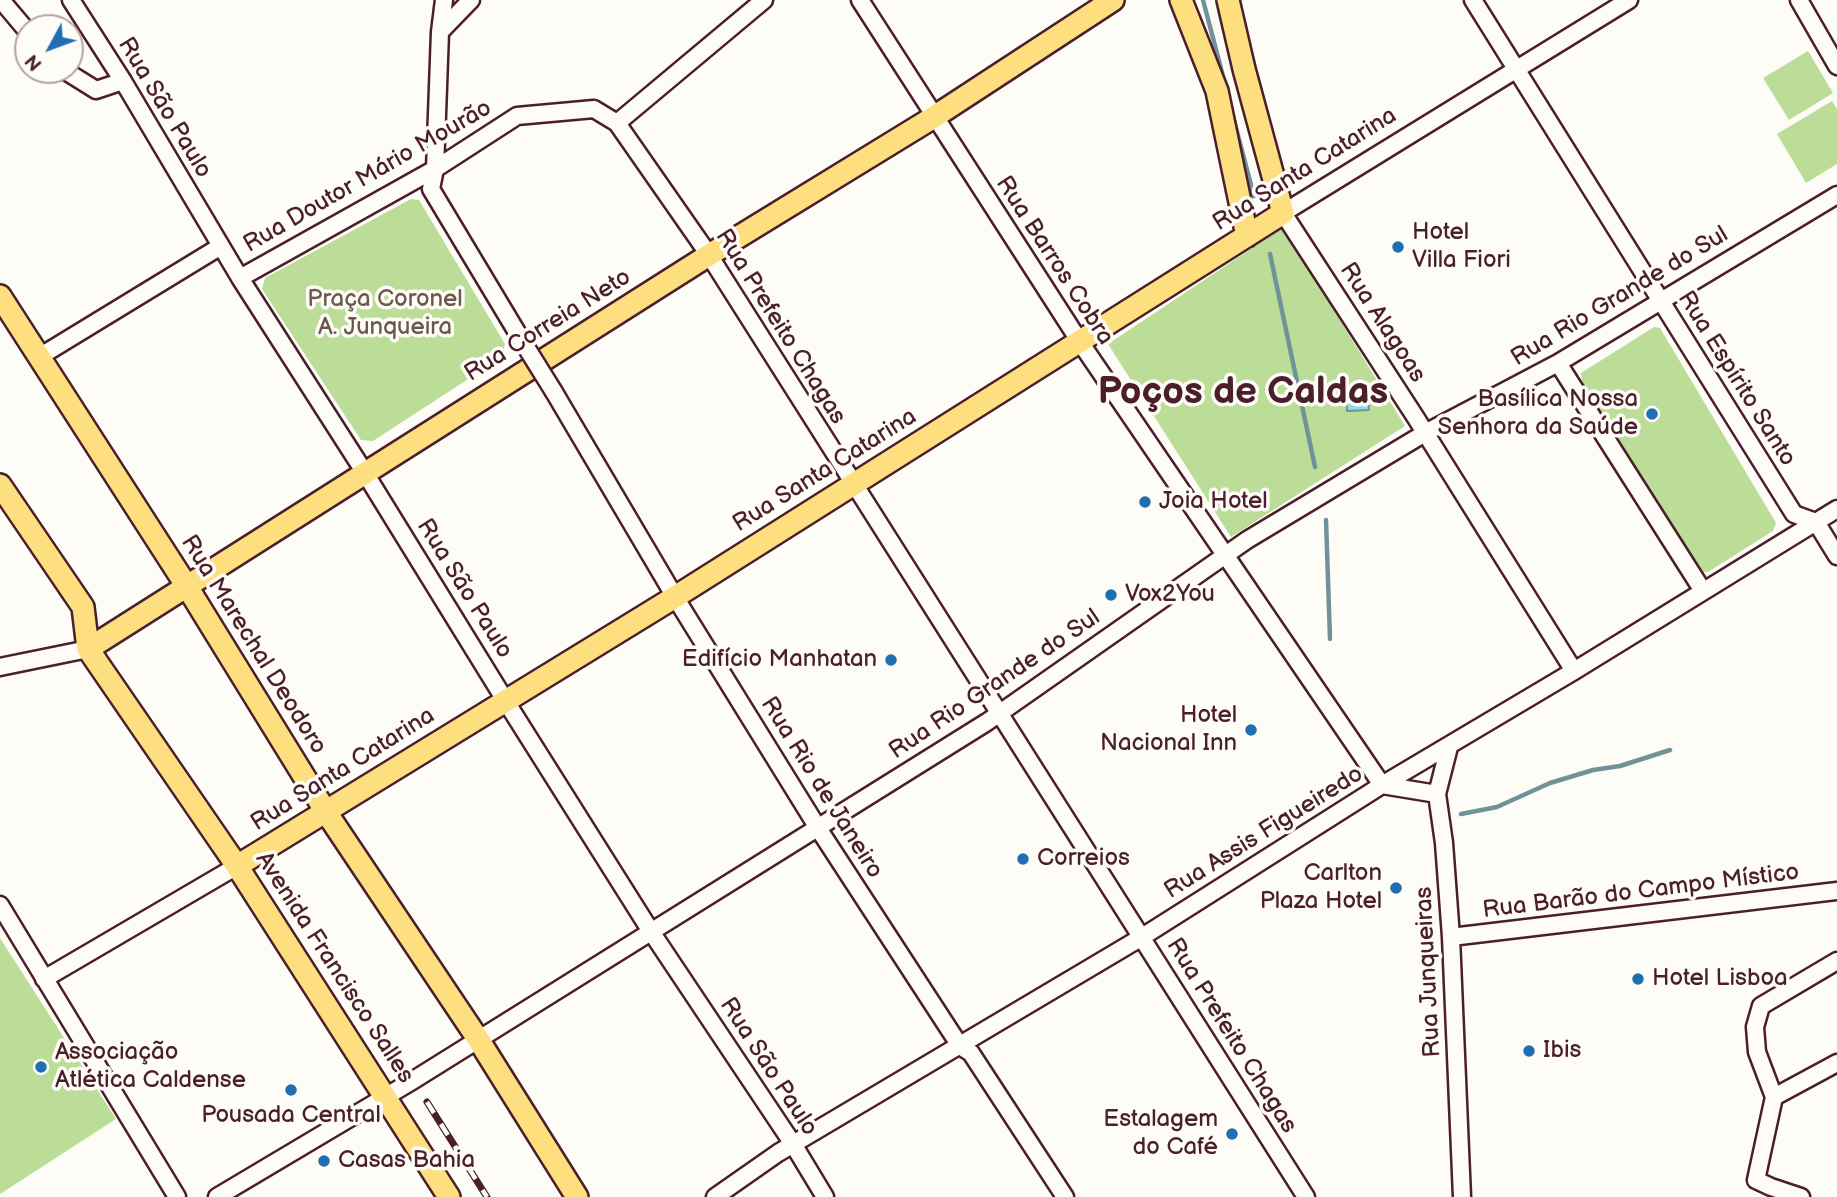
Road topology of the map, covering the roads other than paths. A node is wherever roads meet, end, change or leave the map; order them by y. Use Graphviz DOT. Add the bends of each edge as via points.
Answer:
graph roads {
  1 [pos="1,0"];
  2 [pos="71,0"];
  3 [pos="444,0"];
  4 [pos="471,0"];
  5 [pos="764,0"];
  6 [pos="860,0"];
  7 [pos="1113,0"];
  8 [pos="1181,0"];
  9 [pos="1228,0"];
  10 [pos="1473,0"];
  11 [pos="1629,0"];
  12 [pos="1798,0"];
  13 [pos="14,15"];
  14 [pos="440,32"];
  15 [pos="1837,66"];
  16 [pos="1517,69"];
  17 [pos="123,81"];
  18 [pos="84,82"];
  19 [pos="934,117"];
  20 [pos="617,123"];
  21 [pos="435,169"];
  22 [pos="1837,195"];
  23 [pos="1283,213"];
  24 [pos="1247,236"];
  25 [pos="221,246"];
  26 [pos="709,255"];
  27 [pos="240,278"];
  28 [pos="0,296"];
  29 [pos="1660,300"];
  30 [pos="1080,342"];
  31 [pos="39,357"];
  32 [pos="1558,363"];
  33 [pos="1425,433"];
  34 [pos="365,473"];
  35 [pos="852,484"];
  36 [pos="0,485"];
  37 [pos="1837,509"];
  38 [pos="1816,522"];
  39 [pos="1225,556"];
  40 [pos="1837,556"];
  41 [pos="186,585"];
  42 [pos="1703,591"];
  43 [pos="675,597"];
  44 [pos="88,649"];
  45 [pos="0,667"];
  46 [pos="1574,671"];
  47 [pos="505,700"];
  48 [pos="1001,713"];
  49 [pos="1449,747"];
  50 [pos="1382,785"];
  51 [pos="1437,794"];
  52 [pos="326,812"];
  53 [pos="818,828"];
  54 [pos="237,866"];
  55 [pos="1837,891"];
  56 [pos="0,905"];
  57 [pos="650,930"];
  58 [pos="1142,937"];
  59 [pos="1451,937"];
  60 [pos="1837,961"];
  61 [pos="44,979"];
  62 [pos="478,1039"];
  63 [pos="960,1046"];
  64 [pos="1837,1063"];
  65 [pos="386,1097"];
  66 [pos="1774,1097"];
  67 [pos="793,1144"];
  68 [pos="177,1197"];
  69 [pos="217,1197"];
  70 [pos="449,1197"];
  71 [pos="577,1197"];
  72 [pos="715,1197"];
  73 [pos="825,1197"];
  74 [pos="1065,1197"];
  75 [pos="1306,1197"];
  76 [pos="1462,1197"];
  77 [pos="1801,1197"];
  1 -- 13 [label="street"];
  2 -- 17 [label="street, Rua São Paulo"];
  3 -- 14 [label="street"];
  4 -- 14 [label="street"];
  5 -- 20 [label="street"];
  6 -- 19 [label="street, Rua Barros Cobra"];
  7 -- 19 [label="main road, Rua Correia Neto"];
  8 -- 24 [label="main road" via="1217,91"];
  9 -- 23 [label="main road"];
  10 -- 16 [label="street, Rua Espírito Santo"];
  11 -- 16 [label="street, Rua Santa Catarina"];
  12 -- 15 [label="street"];
  14 -- 21 [label="street"];
  16 -- 23 [label="street, Rua Santa Catarina"];
  16 -- 29 [label="street, Rua Espírito Santo"];
  17 -- 18 [label="street" via="96,90"];
  17 -- 25 [label="street, Rua São Paulo"];
  19 -- 26 [label="main road, Rua Correia Neto"];
  19 -- 30 [label="street, Rua Barros Cobra"];
  20 -- 21 [label="street, Rua Doutor Mário Mourão" via="594,109 517,116"];
  20 -- 26 [label="street, Rua Prefeito Chagas"];
  21 -- 27 [label="street, Rua Doutor Mário Mourão"];
  21 -- 43 [label="street, Rua Rio de Janeiro, bridge" via="431,189"];
  22 -- 29 [label="street, Rua Rio Grande do Sul"];
  23 -- 24 [label="main road, Rua Santa Catarina"];
  23 -- 33 [label="street, Rua Alagoas"];
  24 -- 30 [label="main road, Rua Santa Catarina"];
  25 -- 27 [label="street, Rua São Paulo"];
  25 -- 31 [label="street"];
  26 -- 34 [label="main road, Rua Correia Neto"];
  26 -- 35 [label="street, Rua Prefeito Chagas"];
  27 -- 34 [label="street, Rua São Paulo"];
  28 -- 31 [label="main road, Rua Marechal Deodoro"];
  29 -- 32 [label="street, Rua Rio Grande do Sul"];
  29 -- 38 [label="street, Rua Espírito Santo" via="1794,514"];
  30 -- 35 [label="main road, Rua Santa Catarina"];
  30 -- 39 [label="street, Rua Barros Cobra"];
  31 -- 41 [label="main road, Rua Marechal Deodoro"];
  32 -- 33 [label="street, Rua Rio Grande do Sul"];
  32 -- 42 [label="street"];
  33 -- 39 [label="street, Rua Rio Grande do Sul"];
  33 -- 46 [label="street, Rua Alagoas"];
  34 -- 41 [label="main road, Rua Correia Neto"];
  34 -- 47 [label="street, Rua São Paulo"];
  35 -- 43 [label="main road, Rua Santa Catarina"];
  35 -- 48 [label="street, Rua Prefeito Chagas"];
  36 -- 44 [label="main road, Avenida Francisco Salles" via="83,607"];
  37 -- 38 [label="street, Rua Assis Figueiredo"];
  38 -- 40 [label="street, Rua Espírito Santo"];
  38 -- 42 [label="street, Rua Assis Figueiredo"];
  39 -- 48 [label="street, Rua Rio Grande do Sul"];
  39 -- 50 [label="street, Rua Barros Cobra"];
  41 -- 44 [label="main road, Rua Correia Neto"];
  41 -- 52 [label="main road, Rua Marechal Deodoro"];
  42 -- 46 [label="street, Rua Assis Figueiredo"];
  43 -- 47 [label="main road, Rua Santa Catarina"];
  43 -- 53 [label="street, Rua Rio de Janeiro"];
  44 -- 45 [label="street, Rua Correia Neto"];
  44 -- 54 [label="main road, Avenida Francisco Salles"];
  46 -- 49 [label="street, Rua Assis Figueiredo"];
  47 -- 52 [label="main road, Rua Santa Catarina"];
  47 -- 57 [label="street, Rua São Paulo"];
  48 -- 53 [label="street, Rua Rio Grande do Sul"];
  48 -- 58 [label="street, Rua Prefeito Chagas"];
  49 -- 50 [label="street, Rua Assis Figueiredo"];
  49 -- 51 [label="street, Rua Junqueiras"];
  50 -- 51 [label="street"];
  50 -- 58 [label="street, Rua Assis Figueiredo"];
  51 -- 59 [label="street, Rua Junqueiras"];
  52 -- 54 [label="main road, Rua Santa Catarina"];
  52 -- 62 [label="main road, Rua Marechal Deodoro"];
  53 -- 57 [label="street, Rua Rio Grande do Sul"];
  53 -- 63 [label="street, Rua Rio de Janeiro"];
  54 -- 61 [label="street, Rua Santa Catarina"];
  54 -- 65 [label="main road, Avenida Francisco Salles"];
  55 -- 59 [label="street, Rua Barão do Campo Místico"];
  56 -- 61 [label="street"];
  57 -- 62 [label="street, Rua Rio Grande do Sul"];
  57 -- 67 [label="street, Rua São Paulo"];
  58 -- 63 [label="street, Rua Assis Figueiredo"];
  58 -- 75 [label="street, Rua Prefeito Chagas"];
  59 -- 76 [label="street, Rua Junqueiras"];
  60 -- 66 [label="street" via="1762,1006 1755,1027 1757,1052"];
  61 -- 68 [label="street"];
  62 -- 65 [label="street, Rua Rio Grande do Sul"];
  62 -- 71 [label="main road, Rua Marechal Deodoro"];
  63 -- 67 [label="street, Rua Assis Figueiredo"];
  63 -- 74 [label="street, Rua Rio de Janeiro" via="971,1052"];
  64 -- 66 [label="street"];
  65 -- 69 [label="street, Rua Rio Grande do Sul"];
  65 -- 70 [label="main road, Avenida Francisco Salles"];
  66 -- 77 [label="street" via="1756,1180"];
  67 -- 72 [label="street, Rua Assis Figueiredo"];
  67 -- 73 [label="street, Rua São Paulo"];
}
